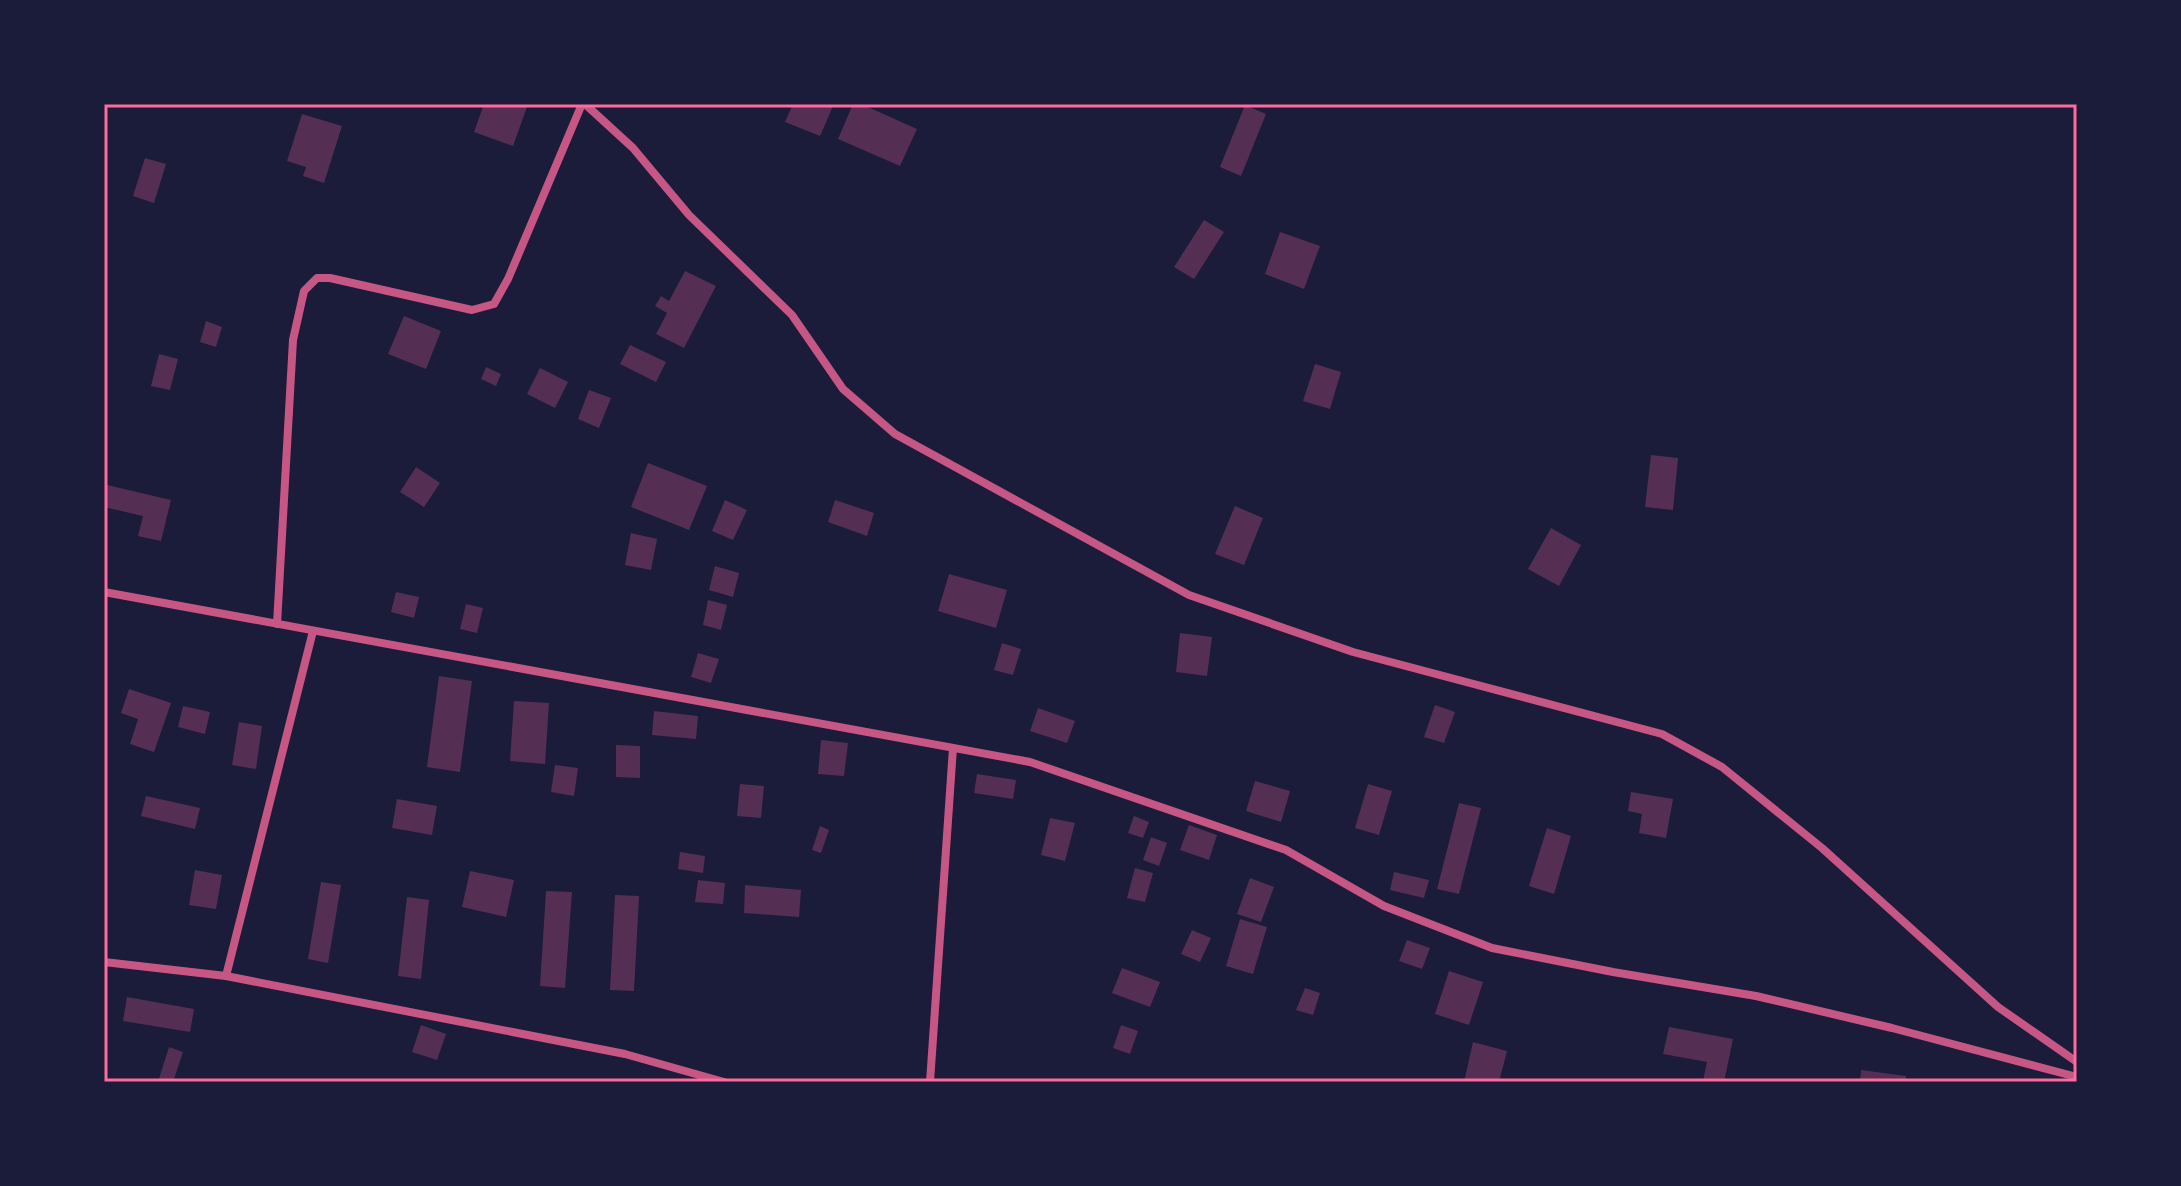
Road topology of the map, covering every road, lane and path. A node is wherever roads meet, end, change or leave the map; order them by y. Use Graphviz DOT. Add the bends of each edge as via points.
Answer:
graph roads {
  1 [pos="583,104"];
  2 [pos="104,592"];
  3 [pos="277,624"];
  4 [pos="313,631"];
  5 [pos="953,748"];
  6 [pos="104,962"];
  7 [pos="226,976"];
  8 [pos="2077,1062"];
  9 [pos="2077,1077"];
  10 [pos="724,1082"];
  11 [pos="930,1082"];
  1 -- 3 [label="street" via="494,304 472,310 330,278 317,278 304,291 293,340"];
  1 -- 8 [label="street" via="633,148 689,215 792,315 843,389 895,434 1189,595 1353,652 1662,734 1722,767 1822,848 1998,1007"];
  2 -- 3 [label="street"];
  3 -- 4 [label="street"];
  4 -- 5 [label="street"];
  4 -- 7 [label="street"];
  5 -- 9 [label="street" via="1030,762 1286,850 1384,906 1492,948 1756,996"];
  5 -- 11 [label="street"];
  6 -- 7 [label="street"];
  7 -- 10 [label="street" via="625,1054"];
}
